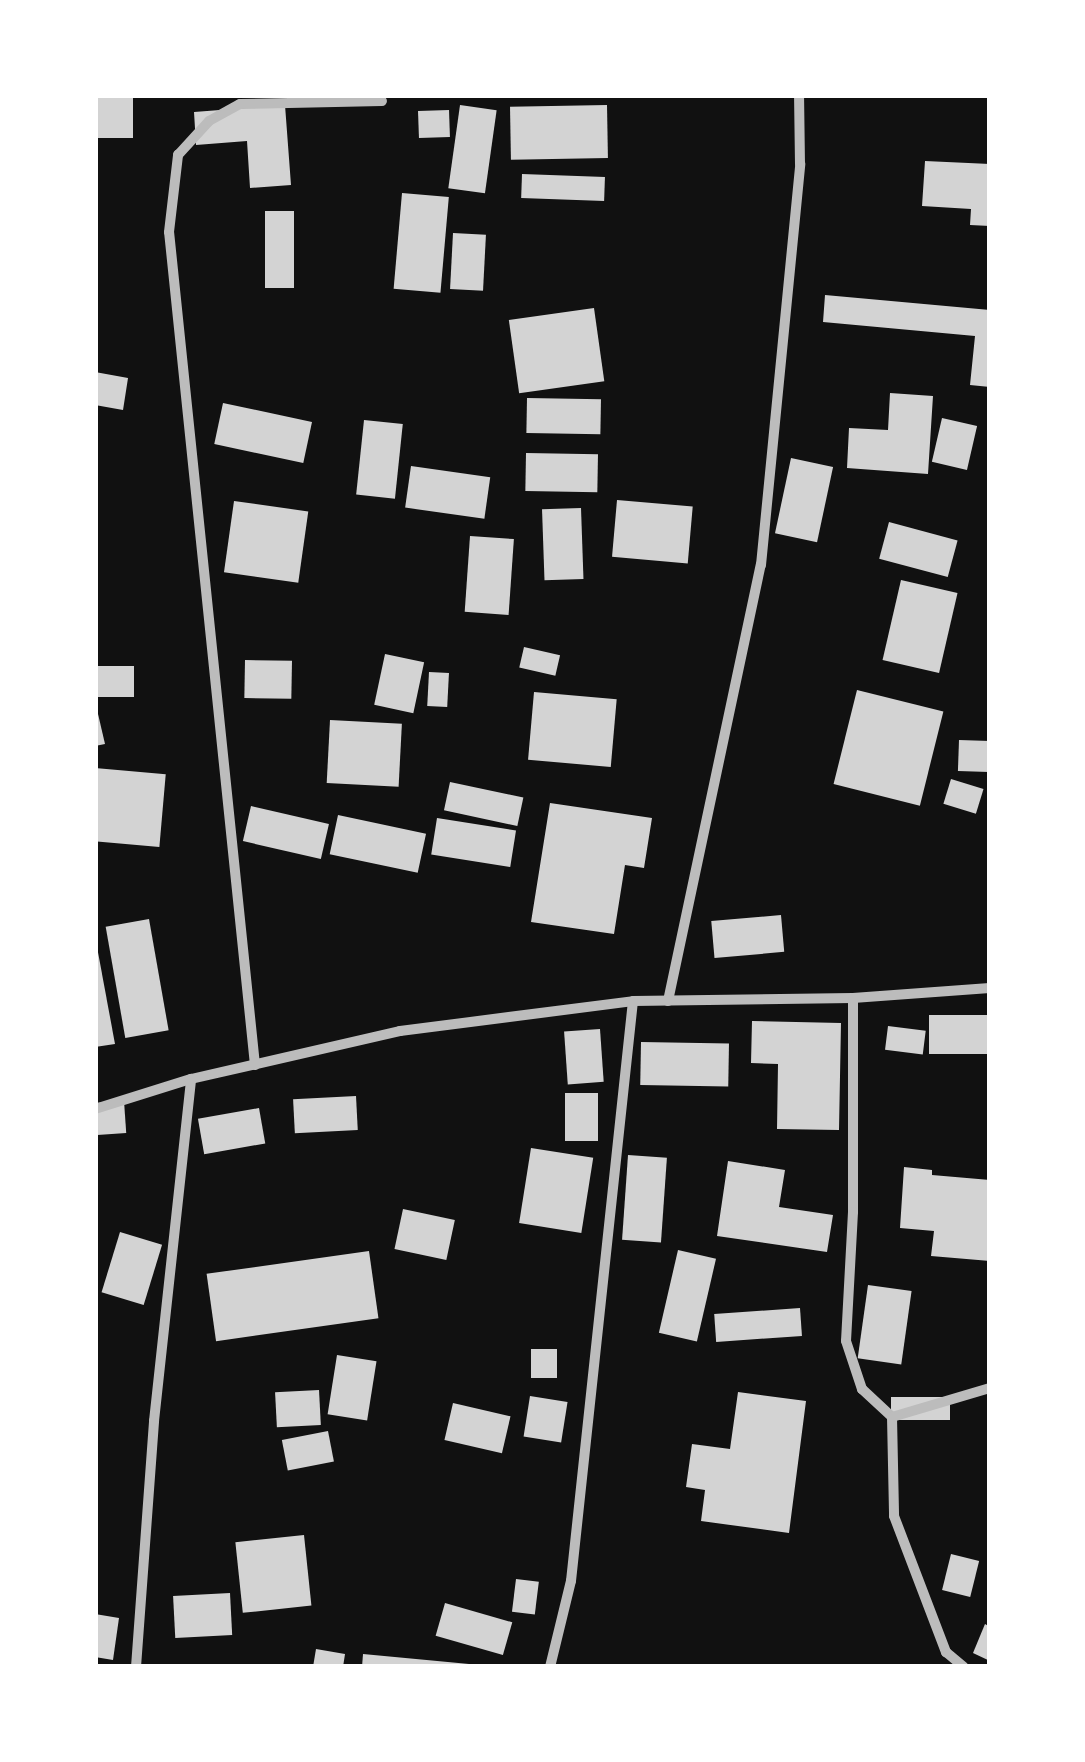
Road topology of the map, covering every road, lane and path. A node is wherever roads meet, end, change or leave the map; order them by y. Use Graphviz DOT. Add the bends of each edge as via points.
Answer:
graph roads {
  1 [pos="799,95"];
  2 [pos="382,100"];
  3 [pos="990,988"];
  4 [pos="853,998"];
  5 [pos="632,1001"];
  6 [pos="668,1001"];
  7 [pos="254,1065"];
  8 [pos="191,1079"];
  9 [pos="95,1109"];
  10 [pos="990,1388"];
  11 [pos="892,1417"];
  12 [pos="136,1667"];
  13 [pos="550,1667"];
  14 [pos="964,1667"];
  1 -- 6 [label="street" via="800,164 760,564"];
  2 -- 7 [label="street" via="240,104 208,121 178,155 169,232"];
  3 -- 4 [label="street"];
  4 -- 6 [label="street"];
  4 -- 11 [label="street" via="846,1342 862,1388"];
  5 -- 6 [label="street"];
  5 -- 7 [label="street" via="400,1032"];
  5 -- 13 [label="street" via="571,1581"];
  7 -- 8 [label="street"];
  8 -- 9 [label="street"];
  8 -- 12 [label="street"];
  10 -- 11 [label="street"];
  11 -- 14 [label="street" via="894,1516 946,1652"];
}
